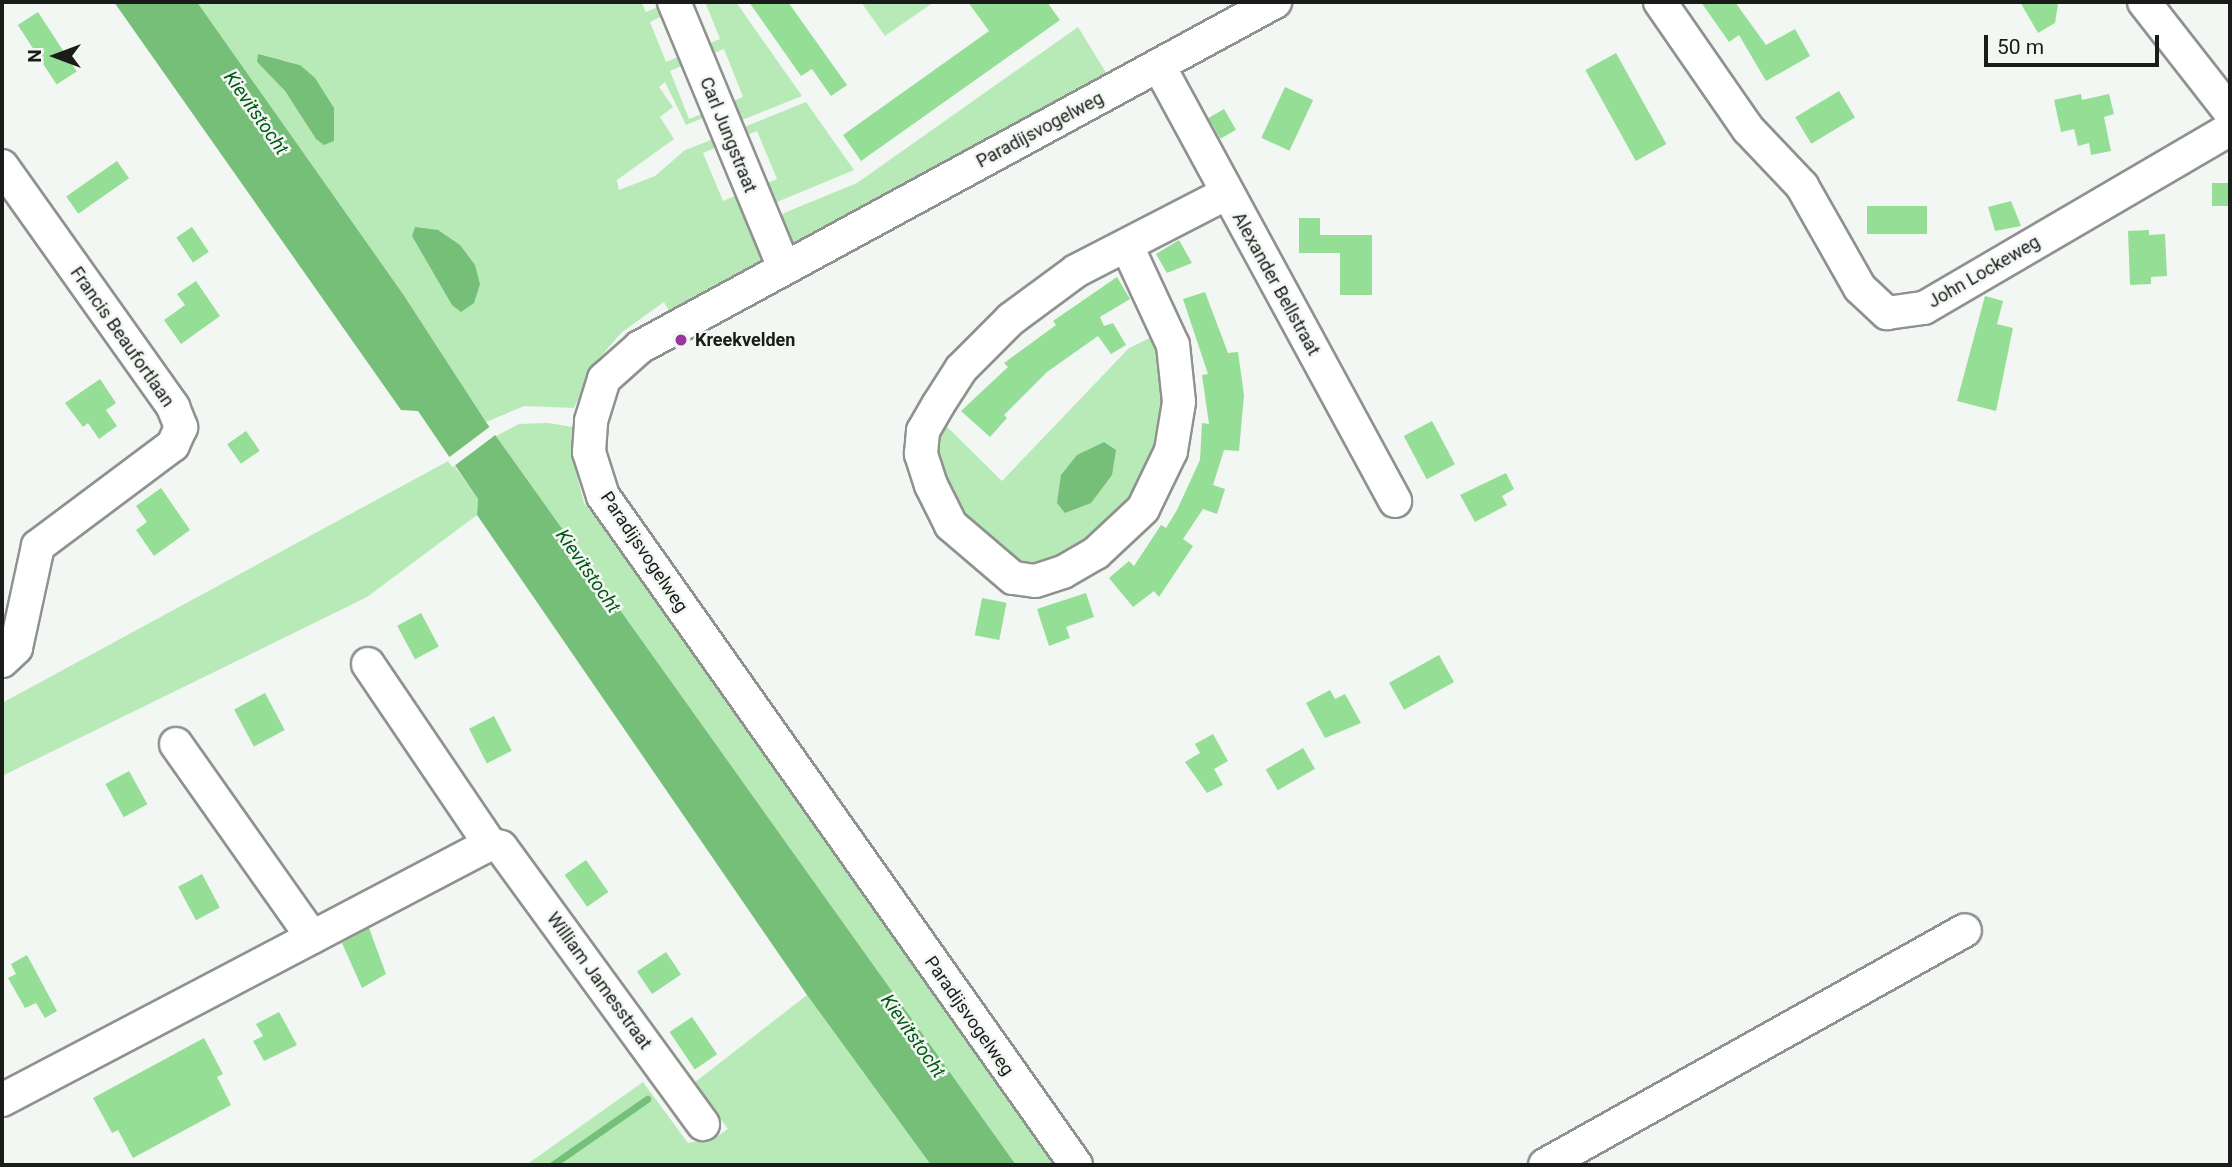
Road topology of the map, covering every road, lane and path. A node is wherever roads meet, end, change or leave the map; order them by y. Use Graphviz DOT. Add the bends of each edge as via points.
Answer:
graph roads {
  1 [pos="674,2"];
  2 [pos="1275,2"];
  3 [pos="1660,2"];
  4 [pos="2144,2"];
  5 [pos="1159,66"];
  6 [pos="2230,111"];
  7 [pos="2230,129"];
  8 [pos="2,166"];
  9 [pos="1227,193"];
  10 [pos="1128,246"];
  11 [pos="784,268"];
  12 [pos="1395,501"];
  13 [pos="2,661"];
  14 [pos="368,664"];
  15 [pos="176,744"];
  16 [pos="490,844"];
  17 [pos="1965,930"];
  18 [pos="312,937"];
  19 [pos="5,1090"];
  20 [pos="703,1124"];
  21 [pos="1076,1165"];
  22 [pos="1545,1165"];
  1 -- 11 [label="street, Carl Jungstraat"];
  2 -- 5 [label="street, Paradijsvogelweg"];
  3 -- 7 [label="street, John Lockeweg" via="1748,129 1802,186 1860,288 1887,313 1924,308"];
  4 -- 6 [label="street"];
  5 -- 9 [label="street, Alexander Bellstraat"];
  5 -- 11 [label="street, Paradijsvogelweg"];
  8 -- 13 [label="street, Francis Beaufortlaan" via="173,407 181,426 173,445 38,546 22,629 16,648"];
  9 -- 10 [label="street"];
  9 -- 12 [label="street, Alexander Bellstraat"];
  10 -- 10 [label="street" via="1076,271 1011,319 961,369 923,431 921,454 951,525 1013,578 1035,580 1054,575 1096,553 1143,509 1171,451 1180,402 1173,345"];
  11 -- 21 [label="street, Paradijsvogelweg" via="640,347 604,379 591,421 589,452 603,496"];
  14 -- 16 [label="street, William Jamesstraat"];
  15 -- 18 [label="street"];
  16 -- 18 [label="street"];
  16 -- 20 [label="street, William Jamesstraat" via="501,847"];
  17 -- 22 [label="street"];
  18 -- 19 [label="street"];
}
